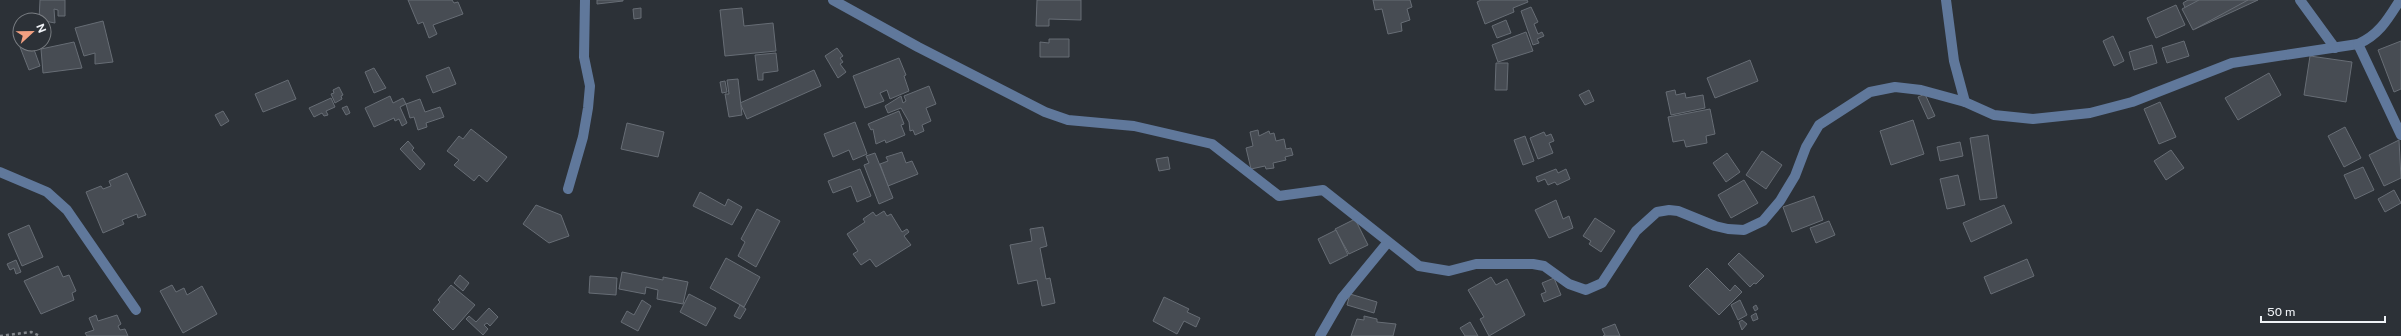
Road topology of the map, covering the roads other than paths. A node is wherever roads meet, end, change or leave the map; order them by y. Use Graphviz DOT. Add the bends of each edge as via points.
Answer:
graph roads {
  1 [pos="585,0"];
  2 [pos="833,0"];
  3 [pos="1946,0"];
  4 [pos="2300,0"];
  5 [pos="2400,0"];
  6 [pos="2358,44"];
  7 [pos="2335,48"];
  8 [pos="1966,102"];
  9 [pos="2401,135"];
  10 [pos="0,172"];
  11 [pos="568,189"];
  12 [pos="1388,242"];
  13 [pos="136,310"];
  14 [pos="1320,336"];
  1 -- 11 [label="street" via="584,57 590,86 583,137"];
  2 -- 12 [label="street" via="1045,112 1068,120 1134,126 1212,144 1279,196 1323,190"];
  3 -- 8 [label="street" via="1954,61"];
  4 -- 7 [label="street"];
  5 -- 6 [label="street" via="2372,38"];
  6 -- 7 [label="street"];
  6 -- 9 [label="street"];
  7 -- 8 [label="street" via="2232,63 2132,102 2090,113 2033,118 1994,115"];
  8 -- 12 [label="street" via="1921,90 1901,88 1870,92 1819,125 1780,202 1763,221 1744,230 1728,229 1678,211 1656,212 1636,231 1602,283 1598,287 1586,290 1569,284 1544,266 1533,264 1484,264 1449,271 1435,270 1419,266"];
  10 -- 13 [label="street" via="47,192 67,210"];
  12 -- 14 [label="street" via="1342,298"];
}
